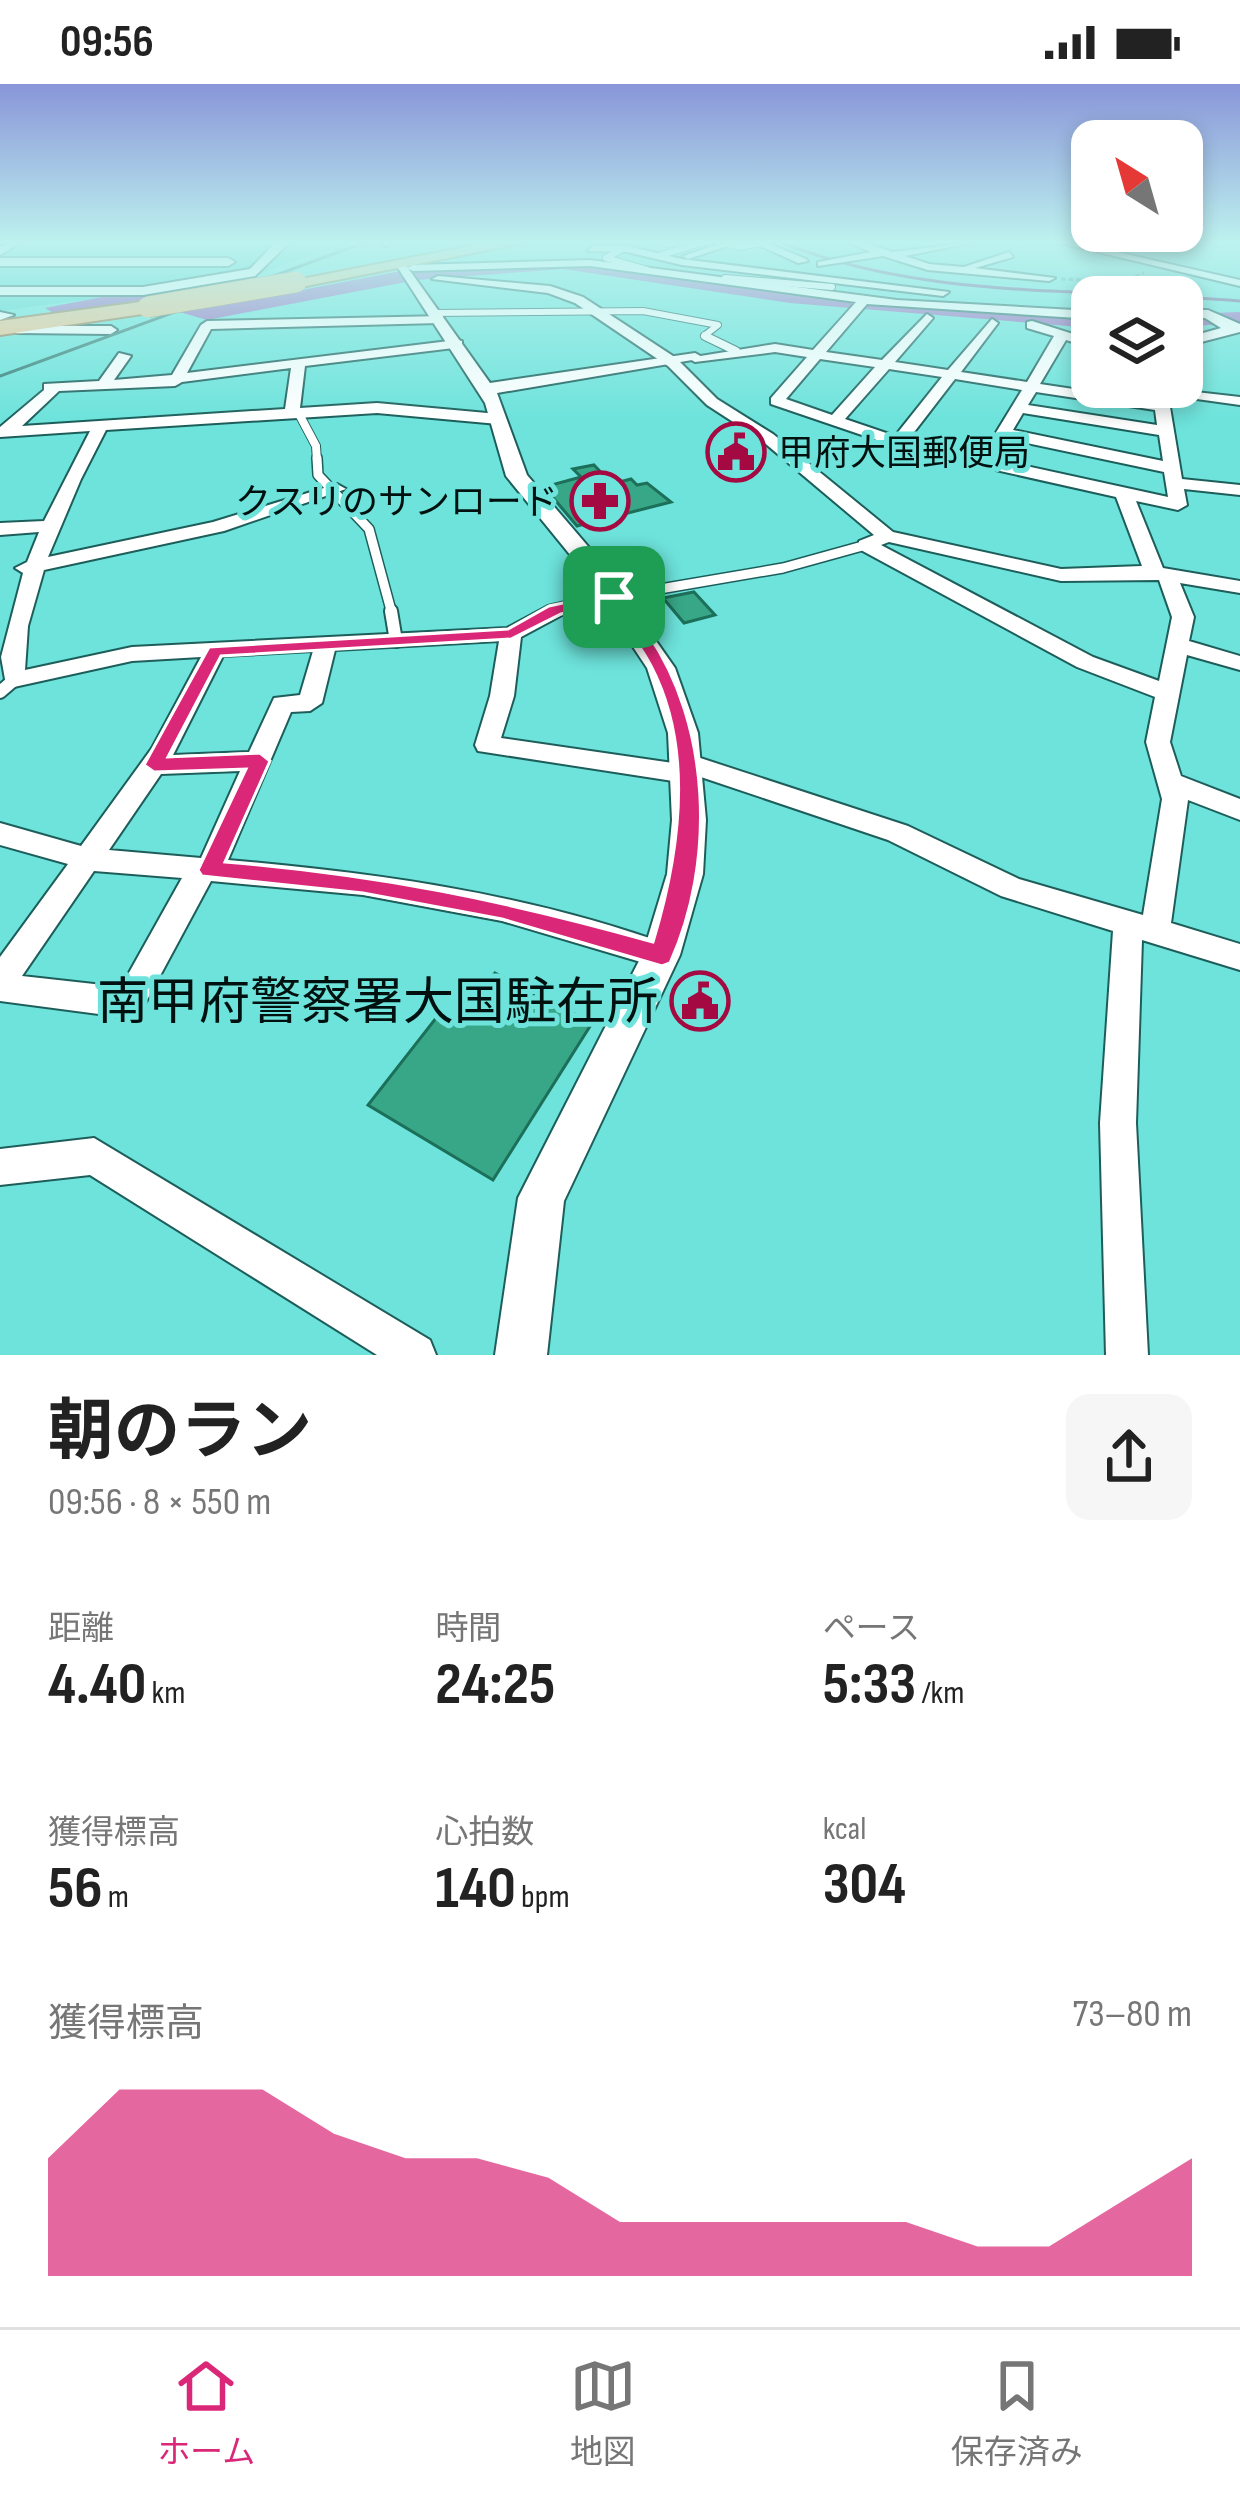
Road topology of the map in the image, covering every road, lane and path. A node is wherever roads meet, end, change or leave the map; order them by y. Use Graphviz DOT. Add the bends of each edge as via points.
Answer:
graph roads {
  1 [pos="44,301"];
  2 [pos="168,301"];
  3 [pos="427,301"];
  4 [pos="574,301"];
  5 [pos="826,301"];
  6 [pos="844,301"];
  7 [pos="862,306"];
  8 [pos="597,312"];
  9 [pos="1203,314"];
  10 [pos="1071,315"];
  11 [pos="927,318"];
  12 [pos="992,322"];
  13 [pos="7,324"];
  14 [pos="443,325"];
  15 [pos="1231,327"];
  16 [pos="111,330"];
  17 [pos="1064,333"];
  18 [pos="1071,336"];
  19 [pos="736,351"];
  20 [pos="817,354"];
  21 [pos="124,356"];
  22 [pos="695,358"];
  23 [pos="670,362"];
  24 [pos="885,364"];
  25 [pos="298,365"];
  26 [pos="952,374"];
  27 [pos="217,378"];
  28 [pos="175,382"];
  29 [pos="1031,386"];
  30 [pos="102,387"];
  31 [pos="1071,388"];
  32 [pos="1203,398"];
  33 [pos="1240,401"];
  34 [pos="492,404"];
  35 [pos="1018,408"];
  36 [pos="1162,408"];
  37 [pos="296,414"];
  38 [pos="208,418"];
  39 [pos="834,422"];
  40 [pos="100,427"];
  41 [pos="1164,431"];
  42 [pos="3,432"];
  43 [pos="1003,433"];
  44 [pos="898,443"];
  45 [pos="985,464"];
  46 [pos="1173,475"];
  47 [pos="337,489"];
  48 [pos="1240,490"];
  49 [pos="1124,494"];
  50 [pos="43,526"];
  51 [pos="0,529"];
  52 [pos="877,541"];
  53 [pos="26,568"];
  54 [pos="1160,573"];
  55 [pos="1240,587"];
  56 [pos="614,597"];
  57 [pos="511,634"];
  58 [pos="396,641"];
  59 [pos="1177,645"];
  60 [pos="325,646"];
  61 [pos="215,651"];
  62 [pos="1240,663"];
  63 [pos="7,686"];
  64 [pos="1167,693"];
  65 [pos="260,761"];
  66 [pos="154,765"];
  67 [pos="686,768"];
  68 [pos="1170,782"];
  69 [pos="1240,810"];
  70 [pos="0,834"];
  71 [pos="88,859"];
  72 [pos="206,869"];
  73 [pos="1142,928"];
  74 [pos="662,955"];
  75 [pos="1240,957"];
  76 [pos="0,984"];
  77 [pos="0,1167"];
  78 [pos="415,1355"];
  79 [pos="521,1355"];
  80 [pos="1127,1355"];
  1 -- 13 [label="street"];
  2 -- 13 [label="highway, bridge"];
  3 -- 14 [label="street"];
  4 -- 8 [label="street"];
  5 -- 7 [label="street"];
  6 -- 7 [label="street"];
  7 -- 10 [label="street"];
  7 -- 11 [label="street"];
  7 -- 20 [label="street"];
  8 -- 14 [label="lane"];
  8 -- 19 [label="lane" via="718,325 704,336"];
  8 -- 23 [label="street"];
  9 -- 15 [label="street"];
  11 -- 12 [label="street"];
  11 -- 24 [label="street"];
  12 -- 17 [label="street"];
  12 -- 26 [label="street"];
  13 -- 16 [label="street"];
  14 -- 25 [label="street"];
  14 -- 28 [label="street" via="206,325"];
  14 -- 34 [label="street"];
  17 -- 18 [label="street"];
  17 -- 29 [label="street"];
  19 -- 20 [label="street"];
  19 -- 22 [label="street"];
  20 -- 24 [label="street"];
  20 -- 39 [label="street" via="776,401"];
  21 -- 30 [label="street"];
  22 -- 23 [label="street"];
  23 -- 34 [label="street"];
  23 -- 52 [label="street" via="712,402 766,436"];
  24 -- 26 [label="street"];
  24 -- 39 [label="street"];
  25 -- 27 [label="street"];
  25 -- 37 [label="street"];
  26 -- 29 [label="street"];
  26 -- 44 [label="street"];
  27 -- 28 [label="street"];
  27 -- 38 [label="street"];
  28 -- 30 [label="street"];
  29 -- 31 [label="street"];
  29 -- 35 [label="street"];
  30 -- 42 [label="street" via="52,387"];
  32 -- 33 [label="street"];
  34 -- 37 [label="street"];
  34 -- 56 [label="street" via="517,476"];
  35 -- 41 [label="street"];
  35 -- 43 [label="street"];
  36 -- 41 [label="street"];
  37 -- 38 [label="street"];
  37 -- 47 [label="lane" via="316,446 318,475"];
  38 -- 40 [label="street"];
  39 -- 44 [label="street"];
  40 -- 42 [label="street"];
  40 -- 50 [label="street"];
  41 -- 46 [label="street"];
  43 -- 45 [label="street"];
  43 -- 46 [label="street"];
  44 -- 45 [label="street"];
  45 -- 49 [label="street"];
  46 -- 48 [label="street"];
  46 -- 49 [label="street" via="1178,505"];
  47 -- 53 [label="street" via="217,527"];
  47 -- 58 [label="lane" via="355,503 379,550"];
  49 -- 54 [label="street"];
  50 -- 51 [label="street"];
  50 -- 53 [label="street"];
  52 -- 54 [label="street" via="1061,575"];
  52 -- 56 [label="lane" via="783,568"];
  52 -- 64 [label="street" via="1085,662"];
  53 -- 63 [label="street" via="5,656"];
  54 -- 55 [label="street"];
  54 -- 59 [label="street" via="1183,617"];
  56 -- 57 [label="street" via="555,610"];
  56 -- 67 [label="street" via="662,668"];
  57 -- 58 [label="street"];
  57 -- 67 [label="street" via="487,745"];
  58 -- 60 [label="street"];
  59 -- 62 [label="street"];
  59 -- 64 [label="street"];
  60 -- 61 [label="street"];
  60 -- 65 [label="street" via="310,703 283,704"];
  61 -- 63 [label="street" via="132,654"];
  61 -- 66 [label="street"];
  64 -- 68 [label="street" via="1158,742"];
  65 -- 66 [label="street"];
  65 -- 72 [label="street"];
  66 -- 71 [label="street"];
  67 -- 73 [label="street" via="831,808 1011,888"];
  67 -- 74 [label="street" via="685,874"];
  68 -- 69 [label="street"];
  68 -- 73 [label="street" via="1175,799"];
  70 -- 71 [label="street"];
  71 -- 72 [label="street"];
  71 -- 76 [label="street"];
  72 -- 74 [label="street" via="363,883 502,909"];
  72 -- 76 [label="street" via="130,1003"];
  73 -- 75 [label="street"];
  73 -- 80 [label="street" via="1118,1123"];
  74 -- 79 [label="street" via="542,1198"];
  77 -- 78 [label="street" via="94,1156"];
}
